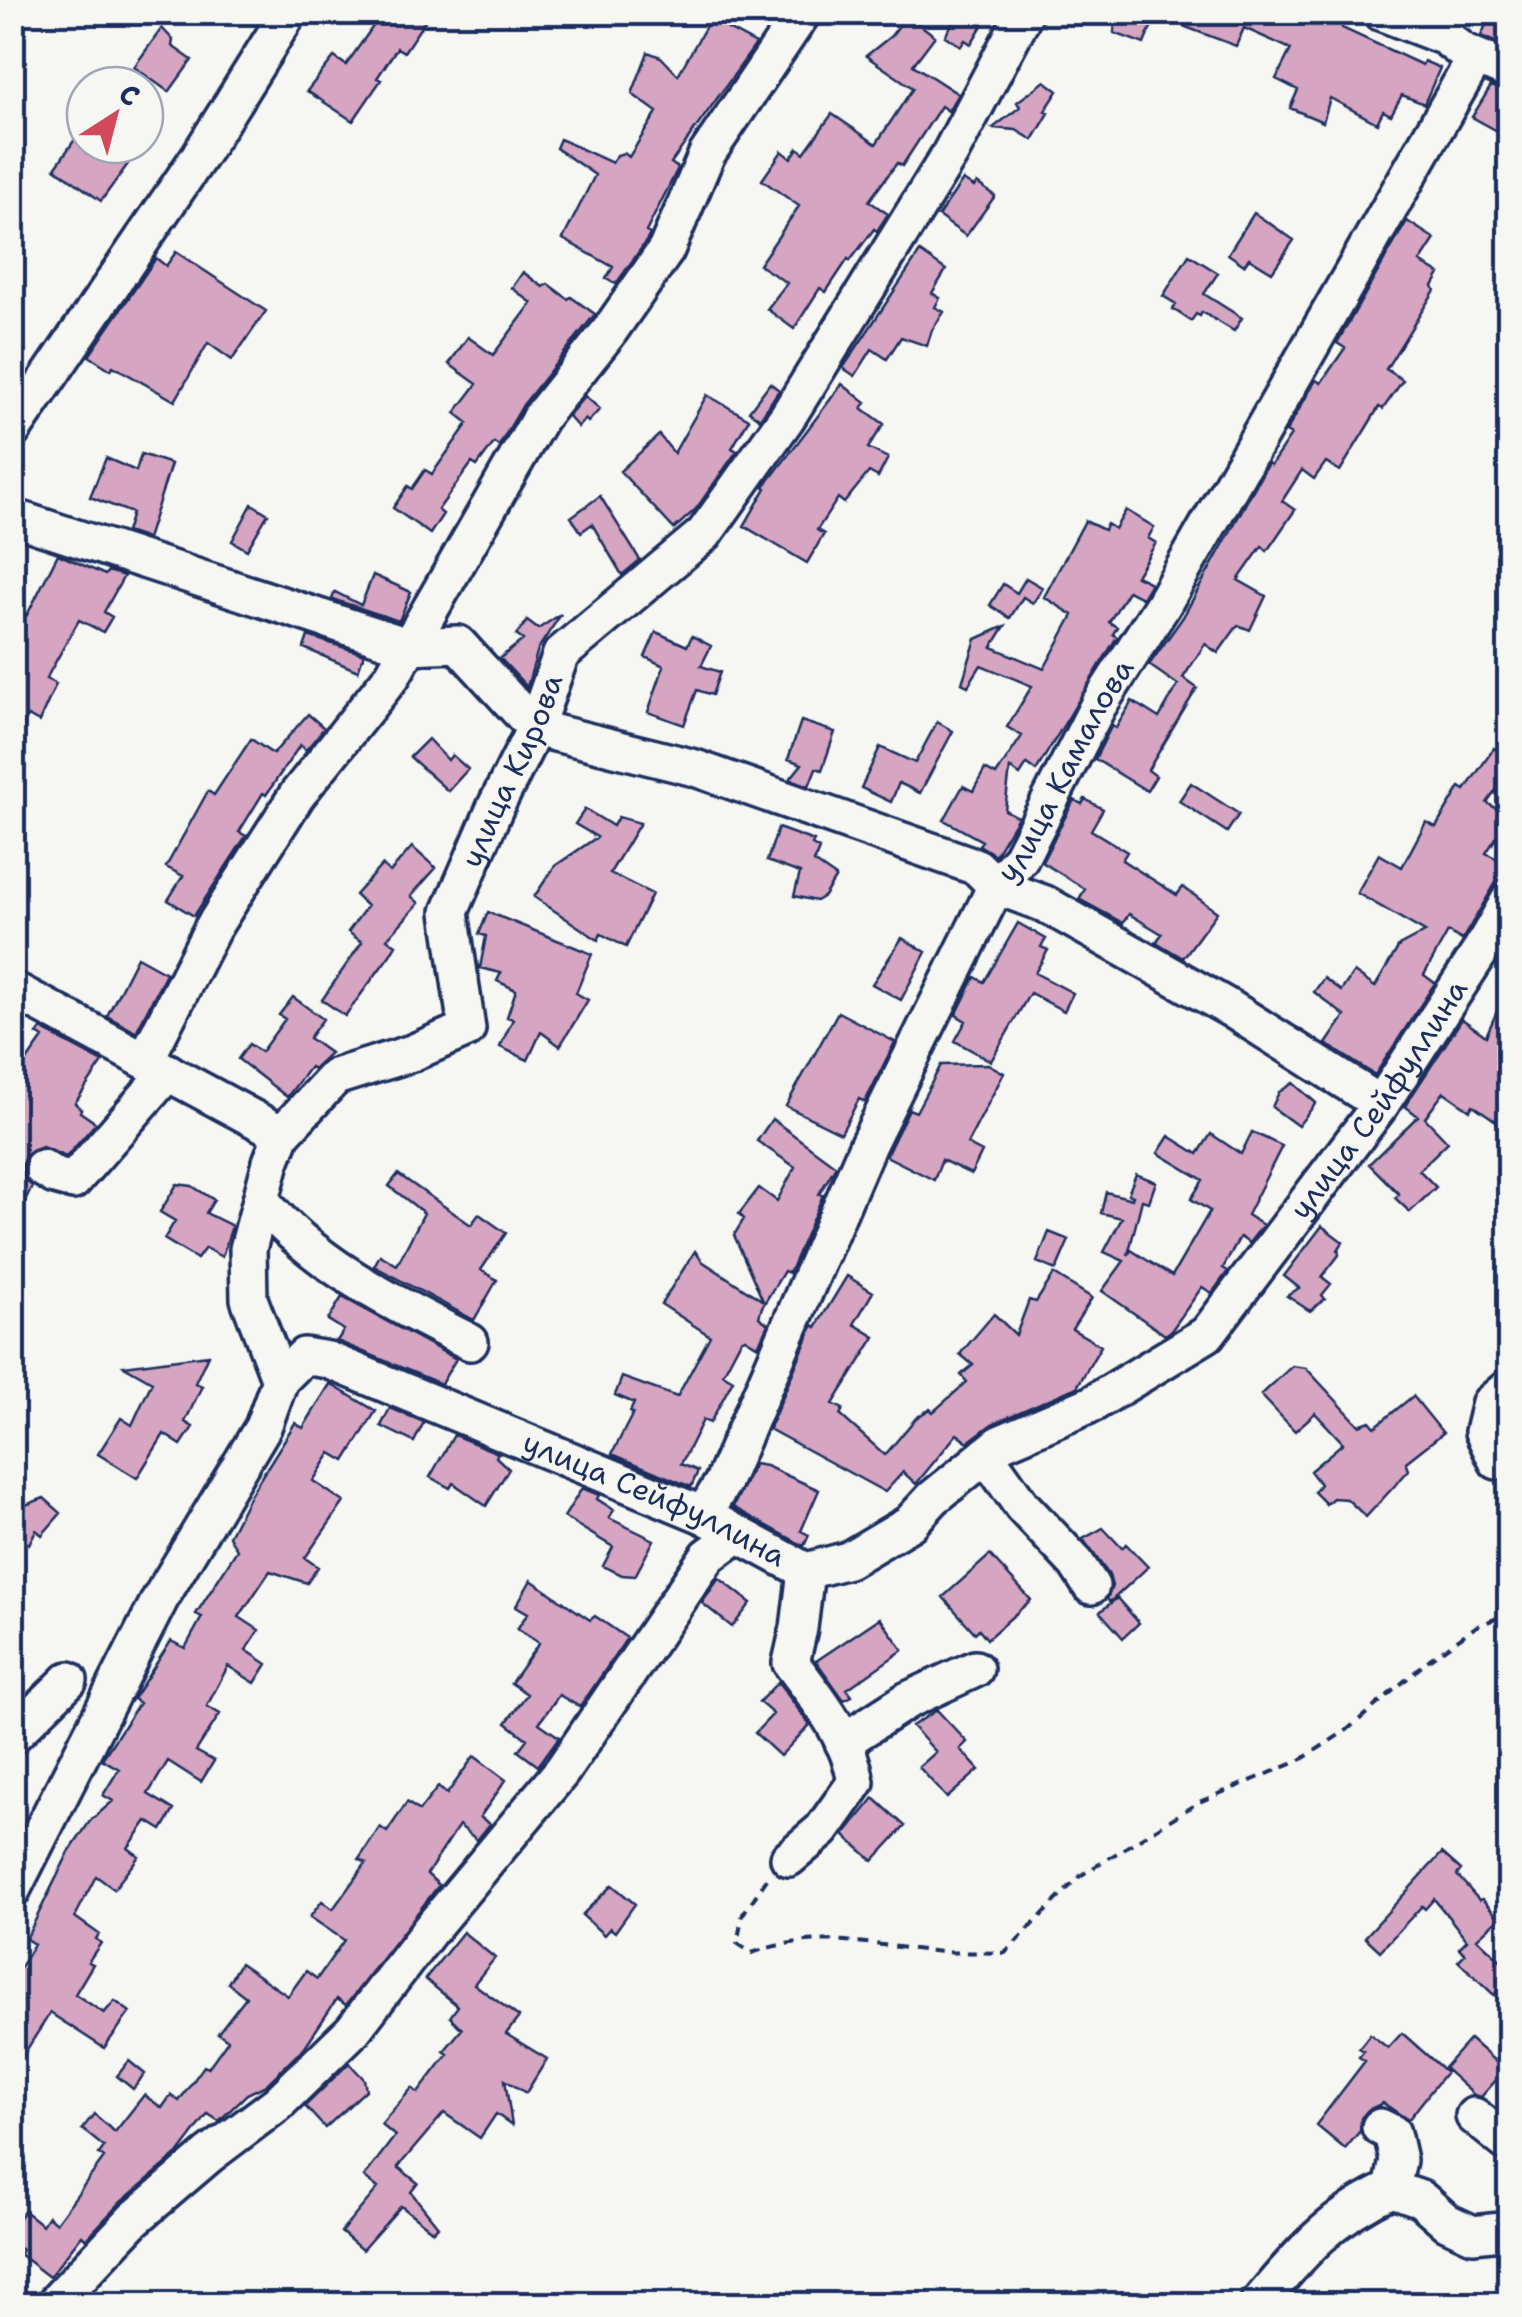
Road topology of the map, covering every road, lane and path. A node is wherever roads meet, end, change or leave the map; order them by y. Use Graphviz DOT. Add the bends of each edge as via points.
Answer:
graph roads {
  1 [pos="289,12"];
  2 [pos="804,12"];
  3 [pos="1025,12"];
  4 [pos="1380,12"];
  5 [pos="1451,34"];
  6 [pos="1510,71"];
  7 [pos="12,431"];
  8 [pos="12,517"];
  9 [pos="407,646"];
  10 [pos="535,728"];
  11 [pos="996,886"];
  12 [pos="1510,899"];
  13 [pos="12,989"];
  14 [pos="157,1066"];
  15 [pos="1381,1104"];
  16 [pos="282,1134"];
  17 [pos="42,1168"];
  18 [pos="261,1200"];
  19 [pos="470,1342"];
  20 [pos="280,1380"];
  21 [pos="1510,1386"];
  22 [pos="986,1455"];
  23 [pos="1497,1461"];
  24 [pos="703,1515"];
  25 [pos="738,1534"];
  26 [pos="806,1571"];
  27 [pos="1091,1586"];
  28 [pos="1510,1613"];
  29 [pos="975,1669"];
  30 [pos="69,1680"];
  31 [pos="12,1736"];
  32 [pos="843,1742"];
  33 [pos="788,1858"];
  34 [pos="12,1890"];
  35 [pos="1474,2116"];
  36 [pos="1380,2127"];
  37 [pos="1510,2145"];
  38 [pos="1392,2189"];
  39 [pos="1510,2230"];
  40 [pos="54,2304"];
  41 [pos="1258,2304"];
  1 -- 7 [label="street"];
  2 -- 9 [label="street" via="707,154 666,250 540,418"];
  3 -- 10 [label="street, улица Кирова" via="950,154 788,416 704,534 562,654"];
  4 -- 5 [label="street"];
  5 -- 6 [label="street"];
  5 -- 11 [label="street, улица Камалова" via="1472,64 1098,706 1020,859"];
  8 -- 9 [label="street"];
  9 -- 10 [label="street" via="458,644"];
  9 -- 14 [label="street" via="392,676 297,795 212,929"];
  10 -- 11 [label="street" via="695,768 977,867"];
  10 -- 16 [label="street, улица Кирова" via="450,912 467,1030 335,1078"];
  11 -- 15 [label="street" via="1045,904 1231,1009"];
  11 -- 24 [label="street, улица Камалова" via="868,1144"];
  12 -- 15 [label="street, улица Сейфуллина"];
  13 -- 14 [label="street"];
  14 -- 16 [label="street"];
  14 -- 17 [label="street" via="73,1181"];
  15 -- 22 [label="street, улица Сейфуллина" via="1208,1334 1092,1404"];
  16 -- 18 [label="street, улица Кирова"];
  18 -- 19 [label="street" via="311,1249 352,1277"];
  18 -- 20 [label="street, улица Кирова" via="248,1250 248,1299"];
  20 -- 24 [label="street, улица Сейфуллина" via="304,1356 328,1360"];
  20 -- 34 [label="street" via="263,1427 160,1598"];
  21 -- 23 [label="street" via="1490,1403 1483,1432"];
  22 -- 26 [label="street, улица Сейфуллина" via="910,1522 848,1560"];
  22 -- 27 [label="street"];
  24 -- 25 [label="street, улица Сейфуллина"];
  25 -- 26 [label="street, улица Сейфуллина"];
  25 -- 40 [label="street" via="708,1556 562,1771 353,2030 278,2103 134,2220"];
  26 -- 32 [label="street" via="790,1663"];
  28 -- 33 [label="path" via="1477,1626 1299,1761 1199,1802 1080,1876 1005,1953 848,1938 752,1953 737,1943 743,1914"];
  29 -- 32 [label="street" via="908,1700"];
  30 -- 31 [label="street"];
  32 -- 33 [label="street" via="856,1782 822,1830"];
  35 -- 37 [label="street"];
  36 -- 38 [label="street" via="1392,2133 1398,2160"];
  38 -- 39 [label="street" via="1421,2199 1473,2234"];
  38 -- 41 [label="street" via="1361,2203 1308,2244"];
}
